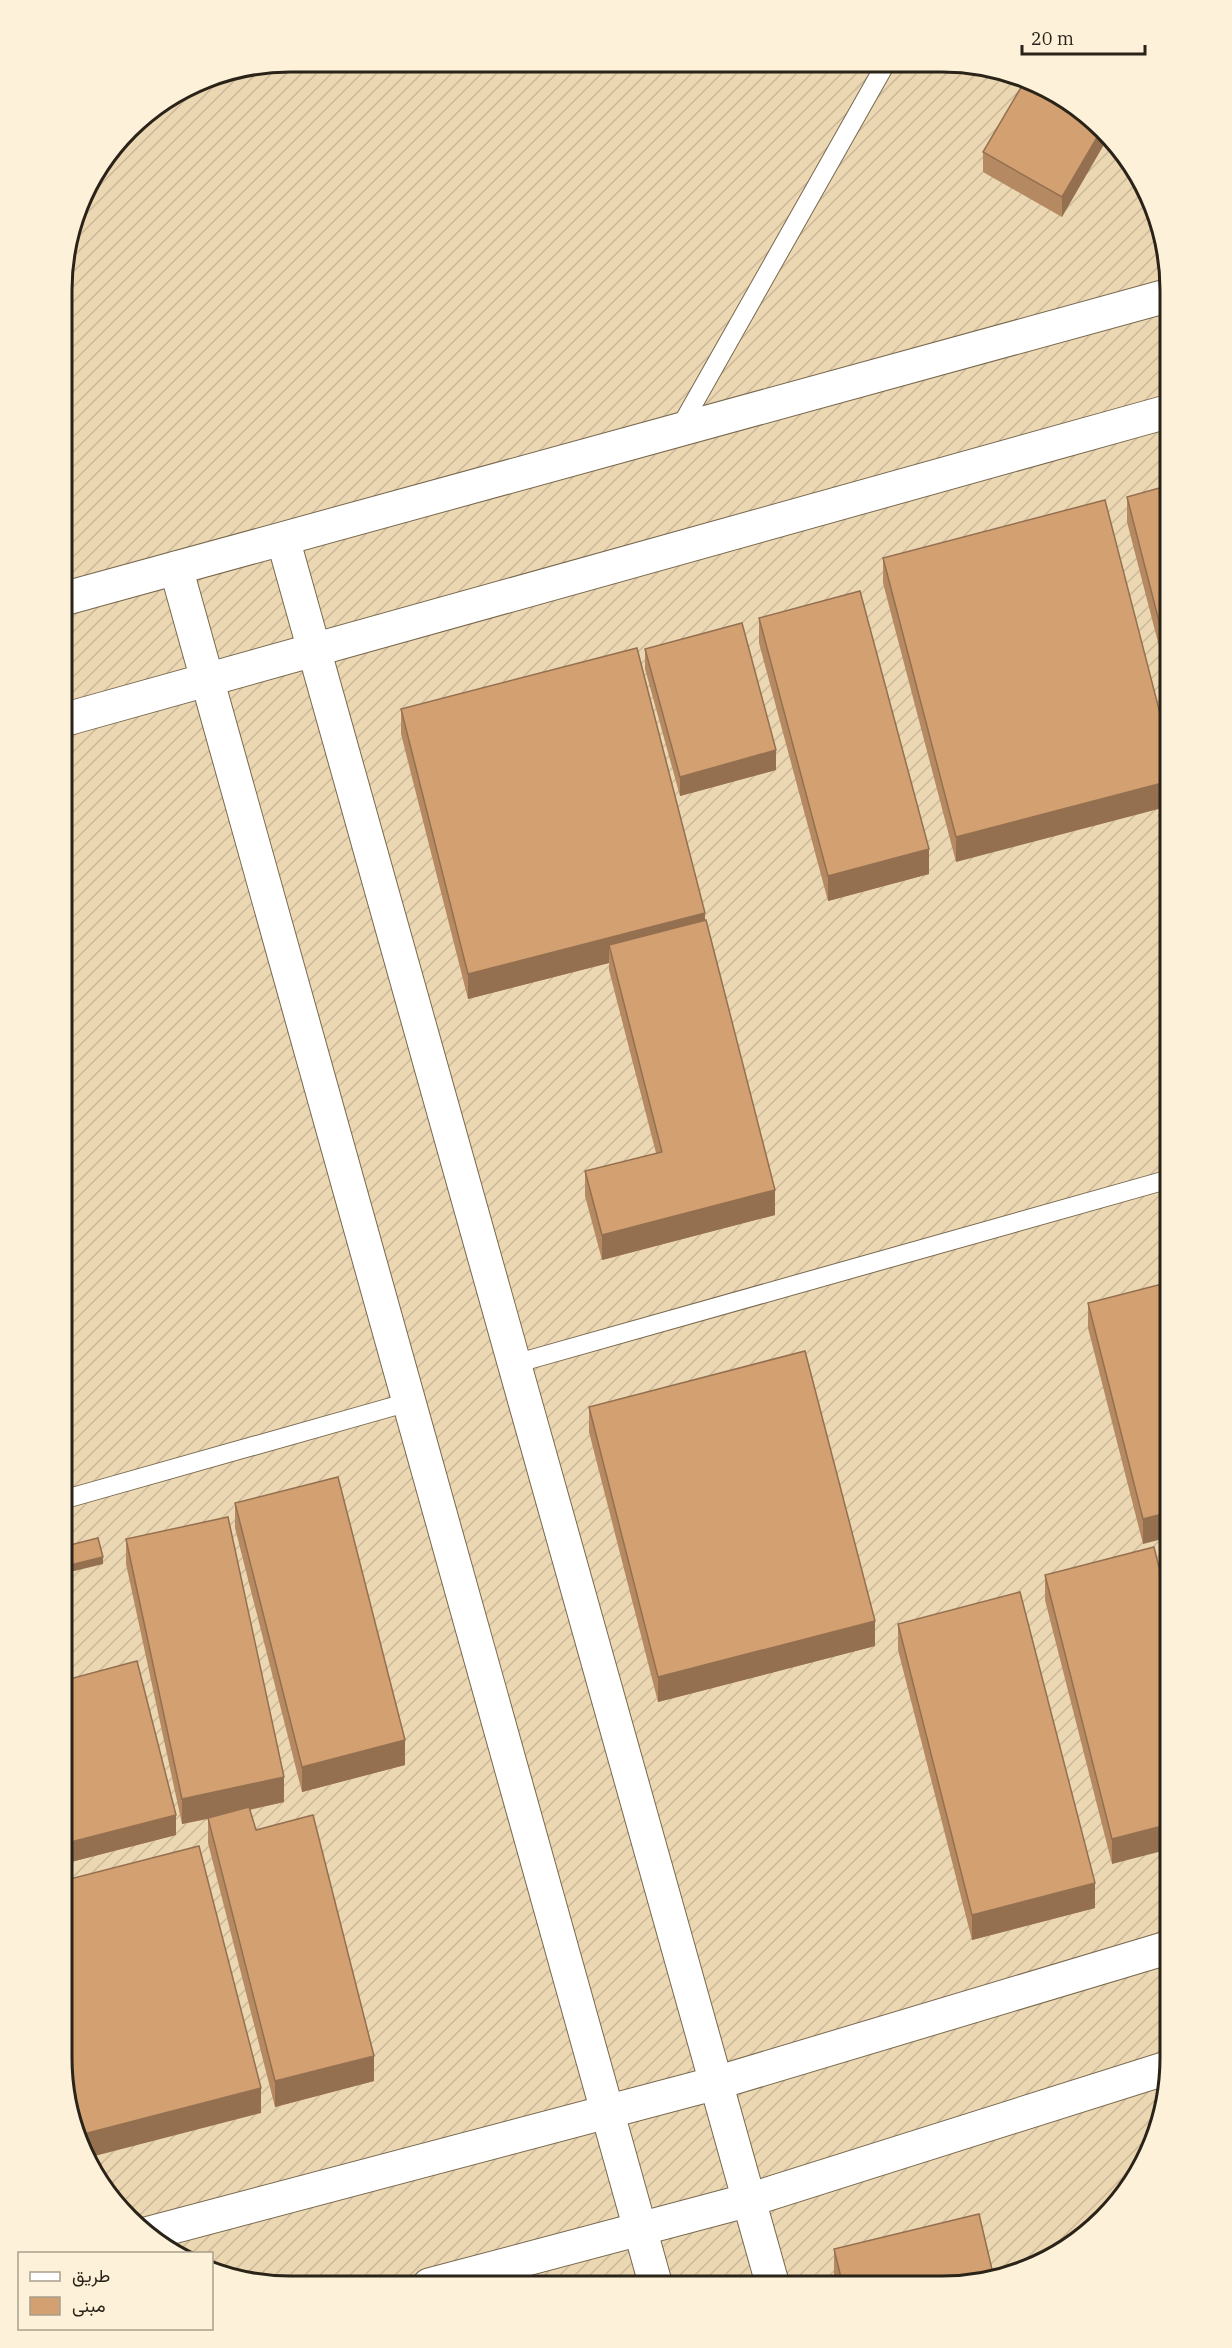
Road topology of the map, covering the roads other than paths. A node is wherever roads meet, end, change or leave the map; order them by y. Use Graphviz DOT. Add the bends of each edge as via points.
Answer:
graph roads {
  1 [pos="881,72"];
  2 [pos="1160,298"];
  3 [pos="1160,414"];
  4 [pos="678,430"];
  5 [pos="283,539"];
  6 [pos="176,568"];
  7 [pos="72,597"];
  8 [pos="314,650"];
  9 [pos="207,679"];
  10 [pos="72,717"];
  11 [pos="1160,1182"];
  12 [pos="514,1364"];
  13 [pos="409,1402"];
  14 [pos="72,1497"];
  15 [pos="1160,1950"];
  16 [pos="1160,2070"];
  17 [pos="716,2083"];
  18 [pos="607,2113"];
  19 [pos="748,2200"];
  20 [pos="639,2228"];
  21 [pos="157,2231"];
  22 [pos="462,2276"];
  23 [pos="653,2276"];
  24 [pos="770,2276"];
  1 -- 4 [label="lane"];
  2 -- 4 [label="street"];
  3 -- 8 [label="street"];
  4 -- 5 [label="street"];
  5 -- 6 [label="street"];
  5 -- 8 [label="street"];
  6 -- 7 [label="street"];
  6 -- 9 [label="street"];
  8 -- 9 [label="street"];
  8 -- 12 [label="street"];
  9 -- 10 [label="street"];
  9 -- 13 [label="street"];
  11 -- 12 [label="lane"];
  12 -- 17 [label="street"];
  13 -- 14 [label="lane"];
  13 -- 18 [label="street"];
  15 -- 17 [label="street"];
  16 -- 19 [label="street"];
  17 -- 18 [label="street"];
  17 -- 19 [label="street"];
  18 -- 20 [label="street"];
  18 -- 21 [label="street"];
  19 -- 20 [label="street"];
  19 -- 24 [label="street"];
  20 -- 22 [label="street"];
  20 -- 23 [label="street"];
}
